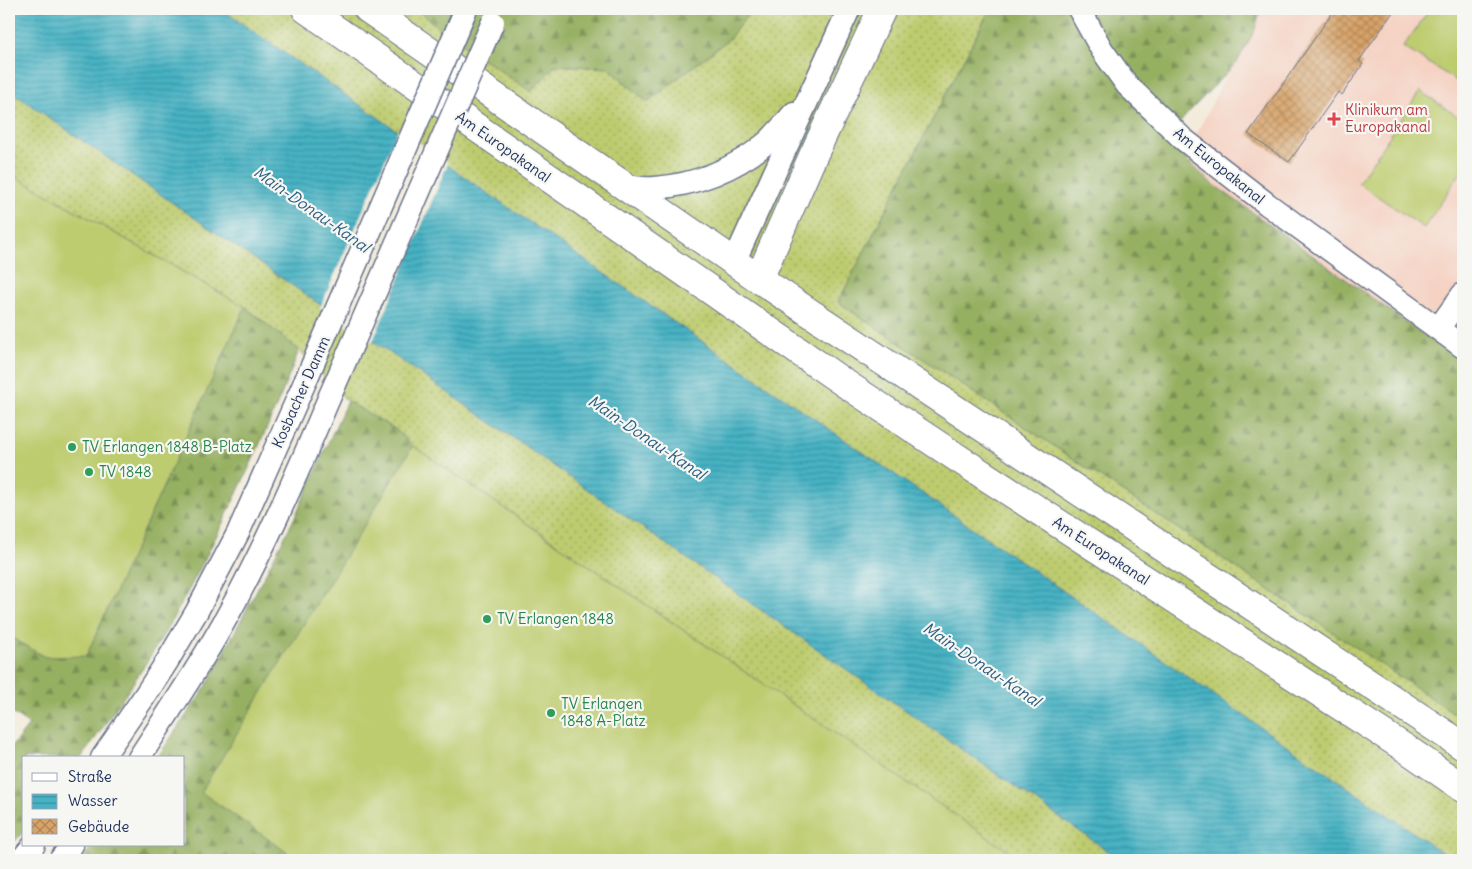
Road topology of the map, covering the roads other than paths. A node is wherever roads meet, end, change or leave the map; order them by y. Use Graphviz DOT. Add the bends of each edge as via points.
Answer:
graph roads {
  1 [pos="306,9"];
  2 [pos="368,9"];
  3 [pos="466,9"];
  4 [pos="849,9"];
  5 [pos="882,9"];
  6 [pos="1079,9"];
  7 [pos="496,15"];
  8 [pos="806,102"];
  9 [pos="625,186"];
  10 [pos="743,274"];
  11 [pos="702,283"];
  12 [pos="1463,294"];
  13 [pos="742,311"];
  14 [pos="1438,329"];
  15 [pos="1463,347"];
  16 [pos="1463,746"];
  17 [pos="103,756"];
  18 [pos="140,756"];
  19 [pos="1463,788"];
  20 [pos="33,846"];
  21 [pos="71,846"];
  22 [pos="21,860"];
  23 [pos="60,860"];
  1 -- 11 [label="main road, Am Europakanal"];
  2 -- 9 [label="main road"];
  3 -- 17 [label="street, Kosbacher Damm, bridge" via="238,533 168,660"];
  4 -- 8 [label="street"];
  5 -- 10 [label="main road" via="816,149"];
  6 -- 14 [label="street, Am Europakanal" via="1127,85 1183,139"];
  7 -- 18 [label="street, Kosbacher Damm, bridge" via="277,516 225,621"];
  8 -- 9 [label="street" via="766,144 716,174 669,187"];
  8 -- 10 [label="street"];
  9 -- 10 [label="main road"];
  10 -- 11 [label="main road"];
  10 -- 13 [label="main road"];
  10 -- 16 [label="main road"];
  11 -- 13 [label="main road, Am Europakanal"];
  12 -- 14 [label="street"];
  13 -- 19 [label="main road, Am Europakanal" via="956,457"];
  14 -- 15 [label="street, Am Europakanal"];
  20 -- 22 [label="street"];
  21 -- 23 [label="street"];
}
